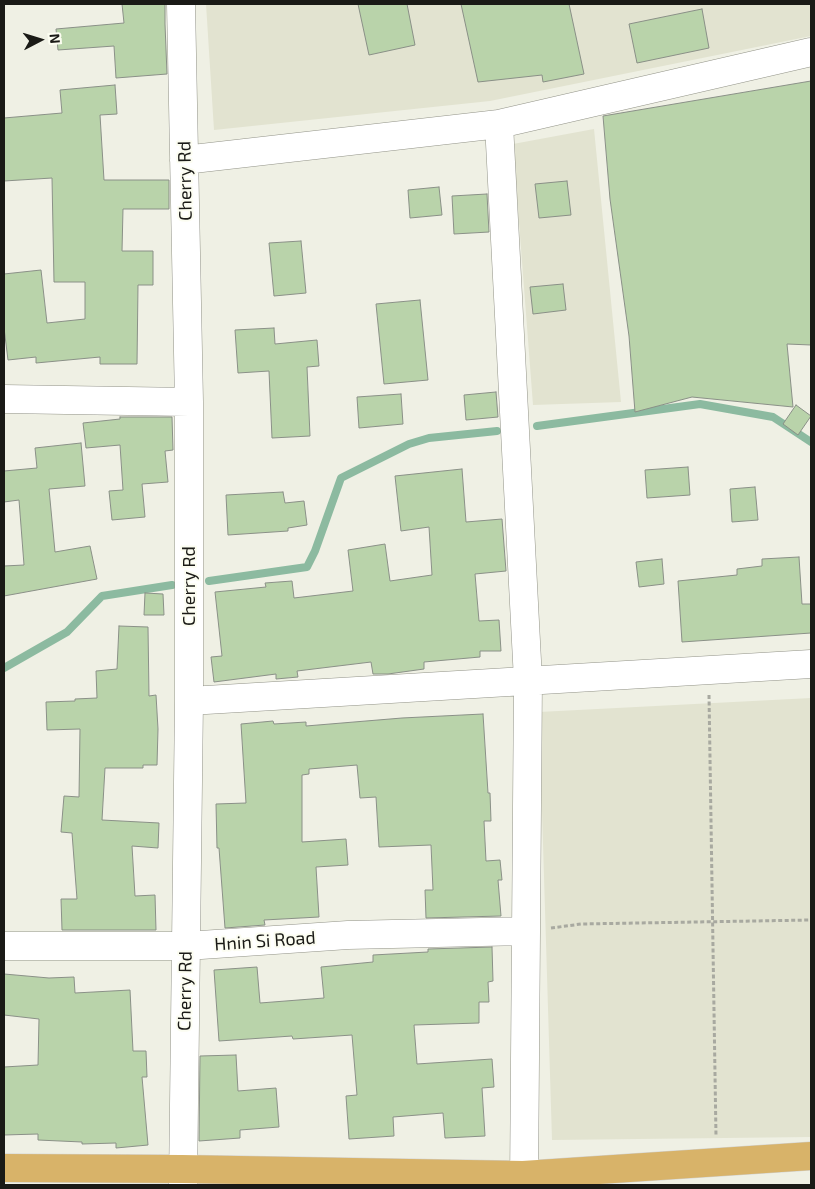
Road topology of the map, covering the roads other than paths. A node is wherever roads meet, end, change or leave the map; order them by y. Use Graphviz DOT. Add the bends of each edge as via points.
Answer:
graph roads {
  1 [pos="181,4"];
  2 [pos="811,52"];
  3 [pos="499,124"];
  4 [pos="184,160"];
  5 [pos="4,399"];
  6 [pos="189,402"];
  7 [pos="811,664"];
  8 [pos="528,680"];
  9 [pos="189,702"];
  10 [pos="526,931"];
  11 [pos="4,946"];
  12 [pos="186,946"];
  13 [pos="811,1156"];
  14 [pos="4,1168"];
  15 [pos="182,1177"];
  16 [pos="523,1180"];
  1 -- 4 [label="street, Cherry Rd"];
  2 -- 3 [label="street"];
  3 -- 4 [label="street"];
  3 -- 8 [label="street"];
  4 -- 6 [label="street, Cherry Rd"];
  5 -- 6 [label="street"];
  6 -- 9 [label="street, Cherry Rd"];
  7 -- 8 [label="street"];
  8 -- 9 [label="street"];
  8 -- 10 [label="street"];
  9 -- 12 [label="street, Cherry Rd"];
  10 -- 12 [label="street, Hnin Si Road" via="348,935"];
  10 -- 16 [label="street"];
  11 -- 12 [label="street, Hnin Si Road"];
  12 -- 15 [label="street, Cherry Rd"];
  13 -- 16 [label="highway"];
  14 -- 15 [label="highway"];
  15 -- 16 [label="highway"];
}
